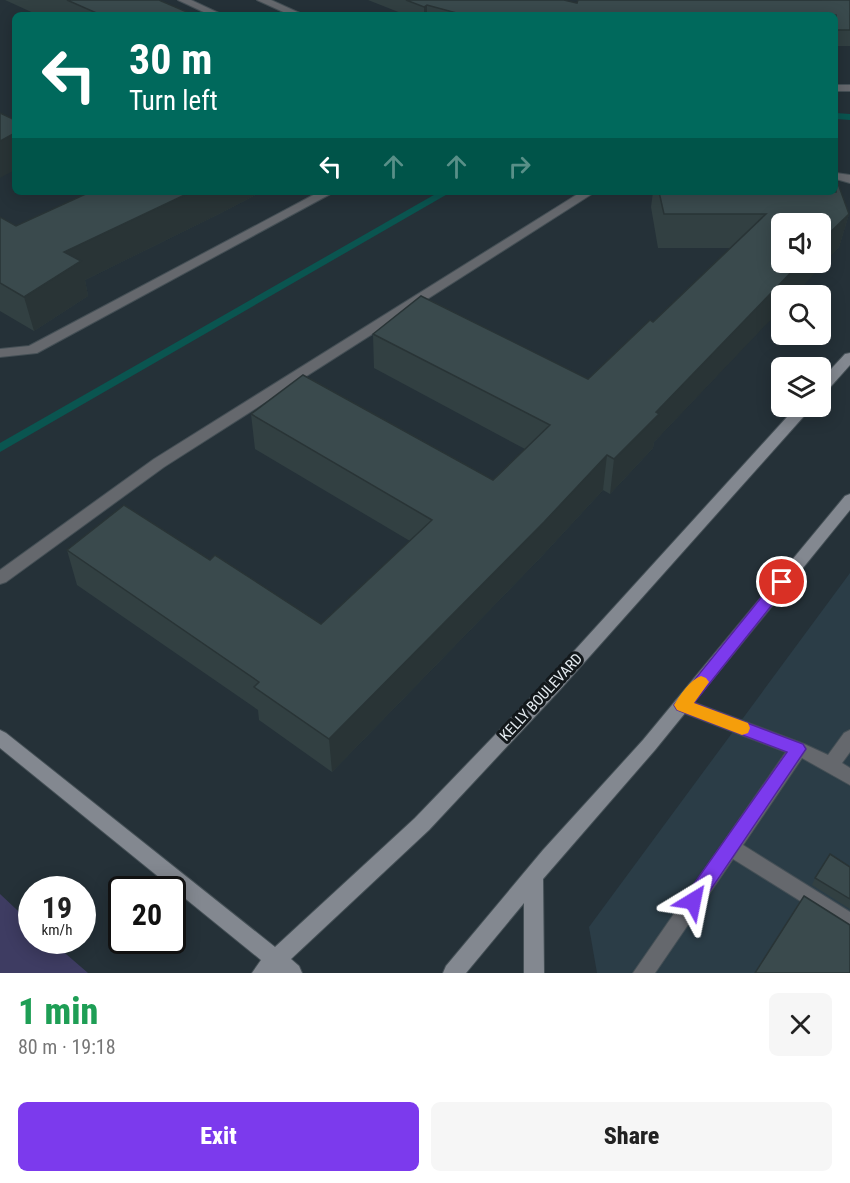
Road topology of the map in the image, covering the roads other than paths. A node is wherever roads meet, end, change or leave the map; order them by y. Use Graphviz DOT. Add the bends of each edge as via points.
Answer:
graph roads {
  1 [pos="183,0"];
  2 [pos="262,0"];
  3 [pos="211,12"];
  4 [pos="291,12"];
  5 [pos="322,195"];
  6 [pos="584,195"];
  7 [pos="0,353"];
  8 [pos="850,357"];
  9 [pos="831,378"];
  10 [pos="796,417"];
  11 [pos="850,500"];
  12 [pos="0,578"];
  13 [pos="682,705"];
  14 [pos="0,738"];
  15 [pos="850,738"];
  16 [pos="798,749"];
  17 [pos="830,766"];
  18 [pos="850,777"];
  19 [pos="730,848"];
  20 [pos="533,876"];
  21 [pos="850,923"];
  22 [pos="268,966"];
  23 [pos="292,973"];
  24 [pos="453,973"];
  25 [pos="534,973"];
  26 [pos="643,973"];
  1 -- 3 [label="lane"];
  2 -- 4 [label="lane"];
  5 -- 7 [label="lane" via="32,350"];
  6 -- 12 [label="lane" via="159,463"];
  8 -- 9 [label="main road"];
  10 -- 22 [label="main road, KELLY BOULEVARD" via="430,816"];
  11 -- 13 [label="main road"];
  13 -- 16 [label="lane"];
  13 -- 20 [label="main road"];
  14 -- 22 [label="main road"];
  15 -- 17 [label="lane"];
  16 -- 17 [label="lane"];
  16 -- 19 [label="lane"];
  17 -- 18 [label="lane"];
  19 -- 21 [label="lane"];
  19 -- 26 [label="lane"];
  20 -- 24 [label="main road"];
  20 -- 25 [label="main road"];
  22 -- 23 [label="main road"];
}
